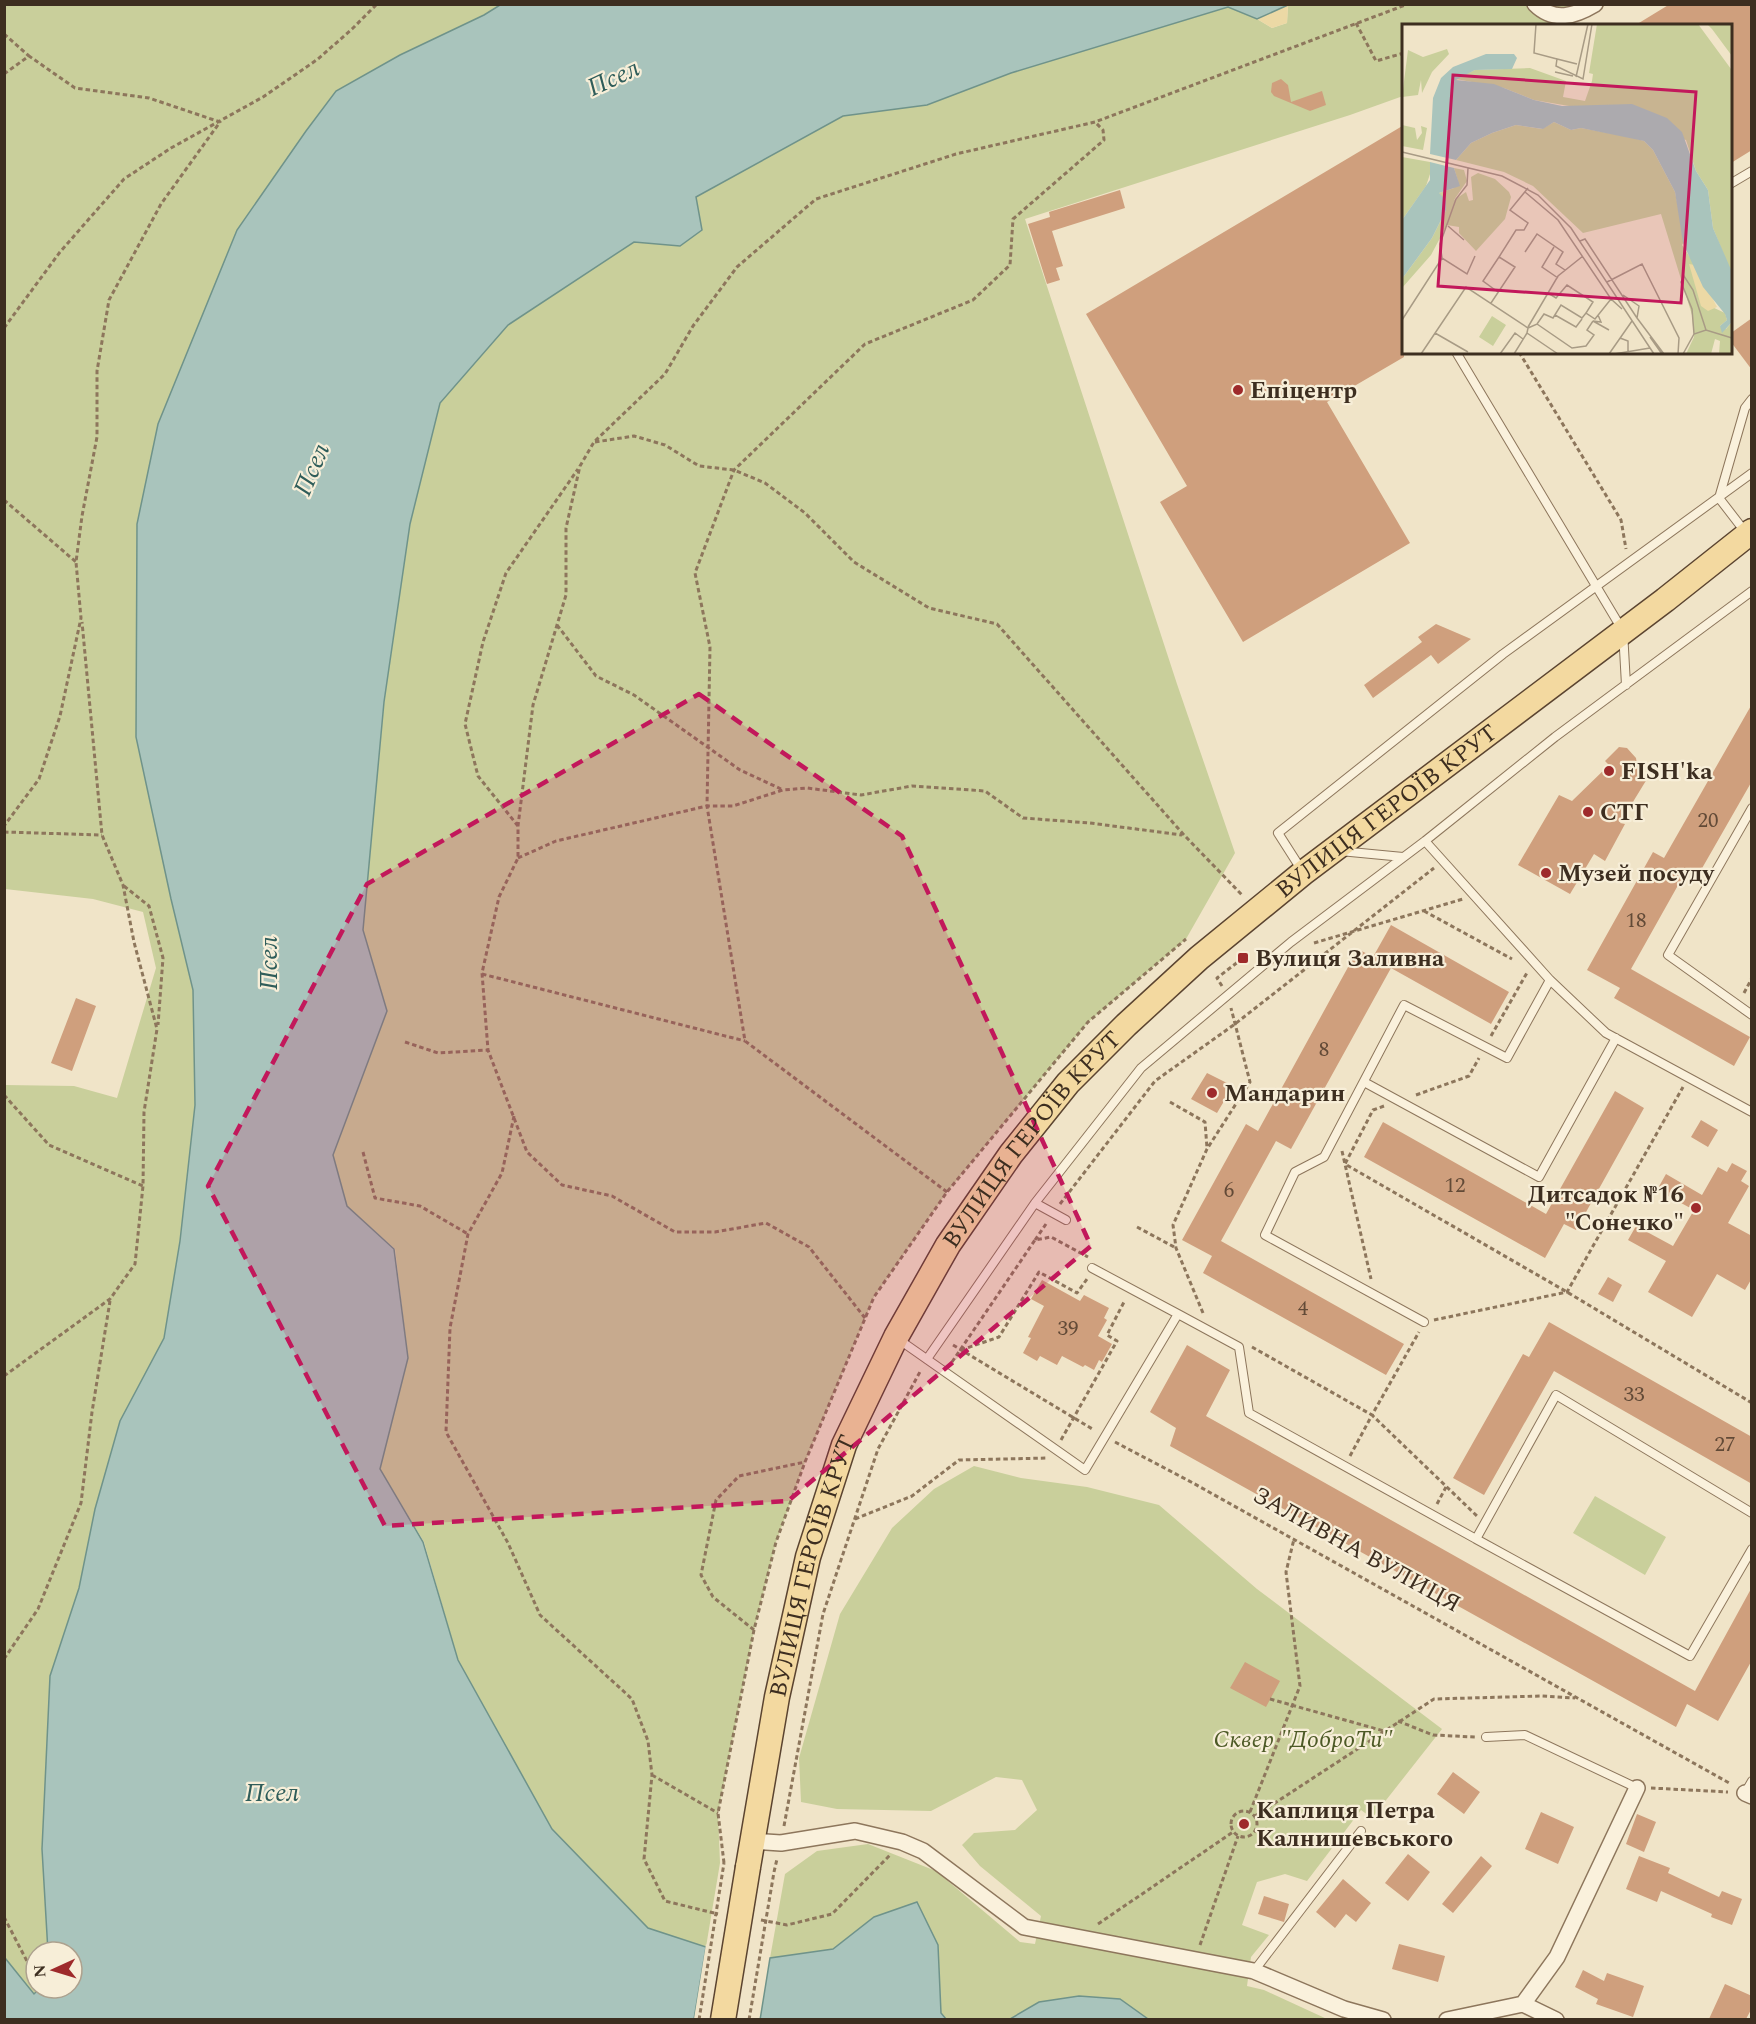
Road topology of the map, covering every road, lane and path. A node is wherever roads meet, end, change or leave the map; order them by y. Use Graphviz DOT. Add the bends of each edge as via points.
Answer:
graph roads {
  1 [pos="377,4"];
  2 [pos="1408,4"];
  3 [pos="1535,4"];
  4 [pos="1594,4"];
  5 [pos="1356,23"];
  6 [pos="4,34"];
  7 [pos="1402,54"];
  8 [pos="29,56"];
  9 [pos="4,74"];
  10 [pos="220,122"];
  11 [pos="1095,122"];
  12 [pos="1752,171"];
  13 [pos="1732,182"];
  14 [pos="4,328"];
  15 [pos="1457,354"];
  16 [pos="1520,354"];
  17 [pos="1752,399"];
  18 [pos="594,442"];
  19 [pos="580,466"];
  20 [pos="734,470"];
  21 [pos="1752,473"];
  22 [pos="1719,498"];
  23 [pos="4,500"];
  24 [pos="1749,532"];
  25 [pos="1634,560"];
  26 [pos="76,562"];
  27 [pos="1596,587"];
  28 [pos="1752,591"];
  29 [pos="81,618"];
  30 [pos="557,625"];
  31 [pos="1623,631"];
  32 [pos="1626,685"];
  33 [pos="708,747"];
  34 [pos="783,790"];
  35 [pos="707,807"];
  36 [pos="1752,808"];
  37 [pos="4,826"];
  38 [pos="518,826"];
  39 [pos="4,832"];
  40 [pos="102,835"];
  41 [pos="1184,835"];
  42 [pos="1425,840"];
  43 [pos="1333,851"];
  44 [pos="1403,857"];
  45 [pos="518,858"];
  46 [pos="1443,860"];
  47 [pos="1303,873"];
  48 [pos="123,885"];
  49 [pos="1475,896"];
  50 [pos="1257,910"];
  51 [pos="1424,911"];
  52 [pos="1352,932"];
  53 [pos="1309,944"];
  54 [pos="1531,965"];
  55 [pos="482,973"];
  56 [pos="1752,978"];
  57 [pos="1550,980"];
  58 [pos="1227,995"];
  59 [pos="1737,1005"];
  60 [pos="1752,1015"];
  61 [pos="1235,1024"];
  62 [pos="157,1029"];
  63 [pos="1616,1038"];
  64 [pos="745,1041"];
  65 [pos="405,1042"];
  66 [pos="1485,1047"];
  67 [pos="489,1050"];
  68 [pos="1688,1077"];
  69 [pos="1364,1082"];
  70 [pos="4,1095"];
  71 [pos="1398,1101"];
  72 [pos="1170,1102"];
  73 [pos="1752,1112"];
  74 [pos="514,1114"];
  75 [pos="1337,1132"];
  76 [pos="1207,1149"];
  77 [pos="363,1152"];
  78 [pos="1345,1164"];
  79 [pos="143,1185"];
  80 [pos="947,1192"];
  81 [pos="1035,1203"];
  82 [pos="1053,1213"];
  83 [pos="1066,1220"];
  84 [pos="1137,1227"];
  85 [pos="468,1234"];
  86 [pos="1035,1240"];
  87 [pos="1176,1248"];
  88 [pos="1092,1268"];
  89 [pos="1096,1284"];
  90 [pos="1568,1292"];
  91 [pos="1375,1296"];
  92 [pos="110,1299"];
  93 [pos="1133,1304"];
  94 [pos="1178,1314"];
  95 [pos="865,1318"];
  96 [pos="1206,1322"];
  97 [pos="1424,1322"];
  98 [pos="896,1337"];
  99 [pos="942,1338"];
  100 [pos="961,1350"];
  101 [pos="927,1359"];
  102 [pos="4,1376"];
  103 [pos="1752,1403"];
  104 [pos="1074,1418"];
  105 [pos="1105,1437"];
  106 [pos="1055,1449"];
  107 [pos="1067,1457"];
  108 [pos="805,1462"];
  109 [pos="1345,1466"];
  110 [pos="1446,1487"];
  111 [pos="1752,1513"];
  112 [pos="1431,1514"];
  113 [pos="855,1520"];
  114 [pos="1484,1524"];
  115 [pos="1294,1539"];
  116 [pos="1476,1539"];
  117 [pos="1752,1549"];
  118 [pos="754,1630"];
  119 [pos="4,1659"];
  120 [pos="1270,1699"];
  121 [pos="1578,1699"];
  122 [pos="1294,1706"];
  123 [pos="1398,1721"];
  124 [pos="1384,1731"];
  125 [pos="1486,1737"];
  126 [pos="652,1775"];
  127 [pos="1637,1788"];
  128 [pos="1749,1790"];
  129 [pos="1250,1812"];
  130 [pos="1255,1816"];
  131 [pos="1361,1831"];
  132 [pos="1233,1832"];
  133 [pos="1238,1836"];
  134 [pos="752,1841"];
  135 [pos="902,1842"];
  136 [pos="781,1843"];
  137 [pos="719,1914"];
  138 [pos="4,1917"];
  139 [pos="753,1919"];
  140 [pos="1080,1937"];
  141 [pos="24,1955"];
  142 [pos="1194,1959"];
  143 [pos="1254,1971"];
  144 [pos="1523,2004"];
  145 [pos="699,2019"];
  146 [pos="723,2019"];
  147 [pos="749,2019"];
  148 [pos="1383,2019"];
  149 [pos="1446,2019"];
  150 [pos="1556,2019"];
  1 -- 10 [label="path" via="318,59"];
  2 -- 5 [label="path"];
  3 -- 4 [label="street" via="1543,12 1563,16 1578,14"];
  5 -- 7 [label="path" via="1376,61"];
  5 -- 11 [label="path"];
  6 -- 8 [label="path"];
  8 -- 9 [label="path"];
  8 -- 10 [label="path" via="75,88 149,98"];
  10 -- 14 [label="path" via="124,179 60,252"];
  10 -- 26 [label="path" via="161,204 109,300 97,371 97,437"];
  11 -- 18 [label="path" via="956,154 816,199 736,267 693,326 665,374"];
  11 -- 20 [label="path" via="1103,130 1104,140 1013,219 1011,264 973,300 865,344"];
  12 -- 13 [label="lane"];
  15 -- 27 [label="lane"];
  16 -- 25 [label="path" via="1621,520 1625,548"];
  17 -- 22 [label="lane" via="1745,408"];
  18 -- 19 [label="path"];
  18 -- 20 [label="path" via="634,436 665,445 699,466"];
  19 -- 30 [label="path" via="566,528 567,595"];
  19 -- 38 [label="path" via="506,573 483,642 465,724 478,776"];
  20 -- 33 [label="path" via="695,573 710,646"];
  20 -- 41 [label="path" via="765,483 805,513 854,562 929,608 997,624"];
  21 -- 22 [label="lane"];
  22 -- 24 [label="lane"];
  22 -- 25 [label="lane"];
  23 -- 26 [label="path"];
  24 -- 31 [label="main road, ВУЛИЦЯ ГЕРОЇВ КРУТ"];
  25 -- 27 [label="lane"];
  26 -- 29 [label="path"];
  27 -- 31 [label="lane"];
  27 -- 47 [label="lane" via="1503,654 1278,833"];
  28 -- 32 [label="lane"];
  29 -- 37 [label="path" via="60,716 39,779"];
  29 -- 40 [label="path"];
  30 -- 33 [label="path" via="596,676 634,695"];
  30 -- 38 [label="path" via="533,705"];
  31 -- 32 [label="lane"];
  31 -- 43 [label="main road, ВУЛИЦЯ ГЕРОЇВ КРУТ"];
  32 -- 42 [label="lane"];
  33 -- 34 [label="path" via="740,770"];
  33 -- 35 [label="path"];
  34 -- 35 [label="path" via="733,806"];
  34 -- 41 [label="path" via="807,788 861,795 912,786 985,790 1023,818"];
  35 -- 45 [label="path" via="556,841"];
  35 -- 64 [label="path"];
  36 -- 59 [label="lane" via="1668,955"];
  38 -- 45 [label="path"];
  39 -- 40 [label="path"];
  40 -- 48 [label="path"];
  41 -- 50 [label="path"];
  42 -- 44 [label="lane"];
  42 -- 46 [label="lane"];
  43 -- 44 [label="lane"];
  43 -- 47 [label="main road, ВУЛИЦЯ ГЕРОЇВ КРУТ"];
  44 -- 58 [label="lane"];
  45 -- 55 [label="path" via="499,897"];
  46 -- 49 [label="lane"];
  46 -- 52 [label="path"];
  47 -- 50 [label="main road, ВУЛИЦЯ ГЕРОЇВ КРУТ"];
  48 -- 62 [label="path"];
  48 -- 62 [label="path" via="149,906 163,958"];
  49 -- 51 [label="path"];
  49 -- 54 [label="lane"];
  50 -- 98 [label="main road, ВУЛИЦЯ ГЕРОЇВ КРУТ" via="1199,958 1068,1083 1011,1154 948,1245"];
  51 -- 52 [label="path"];
  51 -- 54 [label="path"];
  52 -- 53 [label="path"];
  52 -- 61 [label="path"];
  54 -- 57 [label="lane"];
  54 -- 66 [label="path"];
  55 -- 64 [label="path"];
  55 -- 67 [label="path"];
  56 -- 59 [label="path"];
  57 -- 63 [label="lane"];
  57 -- 66 [label="lane" via="1507,1058"];
  58 -- 61 [label="path"];
  58 -- 81 [label="lane" via="1141,1068"];
  59 -- 60 [label="lane"];
  61 -- 76 [label="path" via="1250,1082"];
  61 -- 82 [label="path" via="1155,1081"];
  62 -- 79 [label="path" via="144,1112"];
  63 -- 68 [label="lane"];
  63 -- 71 [label="lane" via="1539,1177"];
  64 -- 80 [label="path"];
  65 -- 67 [label="path" via="438,1053"];
  66 -- 69 [label="lane" via="1404,1005"];
  66 -- 71 [label="path" via="1469,1076"];
  67 -- 74 [label="path"];
  68 -- 73 [label="lane"];
  68 -- 90 [label="path"];
  69 -- 71 [label="lane"];
  69 -- 75 [label="lane"];
  70 -- 79 [label="path" via="49,1145"];
  71 -- 78 [label="path" via="1373,1110"];
  72 -- 76 [label="path" via="1205,1122"];
  74 -- 85 [label="path" via="502,1173"];
  74 -- 95 [label="path" via="527,1152 562,1185 612,1196 675,1232 715,1232 766,1222 809,1247"];
  75 -- 78 [label="path"];
  75 -- 91 [label="lane" via="1324,1157 1295,1172 1265,1235"];
  76 -- 87 [label="path" via="1173,1226"];
  77 -- 85 [label="path" via="375,1198 420,1206"];
  78 -- 90 [label="path"];
  78 -- 91 [label="path"];
  79 -- 92 [label="path" via="135,1264"];
  81 -- 82 [label="lane"];
  81 -- 99 [label="lane"];
  82 -- 83 [label="lane"];
  82 -- 86 [label="path"];
  84 -- 87 [label="path"];
  85 -- 126 [label="path" via="450,1328 446,1432 508,1543 540,1615 632,1699 648,1741"];
  87 -- 96 [label="path"];
  88 -- 94 [label="lane"];
  89 -- 100 [label="path" via="1086,1279 1077,1293 1039,1272 999,1336"];
  90 -- 97 [label="path"];
  90 -- 103 [label="path"];
  91 -- 97 [label="lane"];
  92 -- 102 [label="path"];
  92 -- 119 [label="path" via="81,1503 38,1609"];
  93 -- 104 [label="path" via="1125,1300 1107,1335 1118,1341"];
  94 -- 105 [label="lane"];
  94 -- 109 [label="lane" via="1239,1347 1249,1413"];
  98 -- 101 [label="lane"];
  98 -- 134 [label="main road, ВУЛИЦЯ ГЕРОЇВ КРУТ" via="844,1445 808,1557 777,1697"];
  99 -- 100 [label="path, ЗАЛИВНА ВУЛИЦЯ"];
  99 -- 101 [label="lane"];
  100 -- 104 [label="path, ЗАЛИВНА ВУЛИЦЯ"];
  101 -- 106 [label="lane"];
  101 -- 113 [label="path" via="878,1449"];
  104 -- 105 [label="path, ЗАЛИВНА ВУЛИЦЯ"];
  104 -- 106 [label="path"];
  105 -- 107 [label="lane" via="1085,1470"];
  105 -- 115 [label="path, ЗАЛИВНА ВУЛИЦЯ"];
  106 -- 107 [label="lane"];
  107 -- 113 [label="path" via="959,1460 912,1496"];
  108 -- 118 [label="path" via="739,1476 716,1500 700,1575 713,1597"];
  109 -- 110 [label="path" via="1372,1415"];
  109 -- 112 [label="lane"];
  110 -- 112 [label="path"];
  110 -- 114 [label="path"];
  111 -- 114 [label="lane" via="1556,1395"];
  112 -- 116 [label="lane"];
  113 -- 136 [label="path" via="823,1614"];
  114 -- 116 [label="lane"];
  115 -- 121 [label="path, ЗАЛИВНА ВУЛИЦЯ"];
  115 -- 122 [label="path" via="1286,1572 1300,1686"];
  116 -- 117 [label="lane" via="1690,1656"];
  120 -- 122 [label="path"];
  121 -- 123 [label="path" via="1434,1698"];
  121 -- 128 [label="path, ЗАЛИВНА ВУЛИЦЯ"];
  122 -- 124 [label="path"];
  122 -- 129 [label="path"];
  123 -- 124 [label="path"];
  123 -- 125 [label="path" via="1433,1735"];
  124 -- 130 [label="path"];
  125 -- 127 [label="lane" via="1525,1735"];
  126 -- 137 [label="path" via="644,1859 665,1901"];
  126 -- 145 [label="path, bridge" via="718,1813 724,1863"];
  127 -- 128 [label="path"];
  127 -- 144 [label="street" via="1557,1957"];
  129 -- 130 [label="path"];
  129 -- 132 [label="path" via="1234,1815"];
  130 -- 133 [label="path" via="1258,1825 1254,1833"];
  131 -- 143 [label="lane"];
  132 -- 133 [label="path"];
  132 -- 140 [label="path"];
  133 -- 142 [label="path"];
  134 -- 136 [label="street"];
  134 -- 146 [label="main road, ВУЛИЦЯ ГЕРОЇВ КРУТ, bridge"];
  135 -- 136 [label="street" via="855,1832"];
  135 -- 139 [label="path" via="832,1914 787,1924"];
  135 -- 140 [label="street" via="923,1851 1024,1927"];
  136 -- 147 [label="path, bridge"];
  138 -- 141 [label="path"];
  140 -- 142 [label="street"];
  142 -- 143 [label="street"];
  143 -- 148 [label="street" via="1344,2009"];
  144 -- 149 [label="street"];
  144 -- 150 [label="street"];
}
